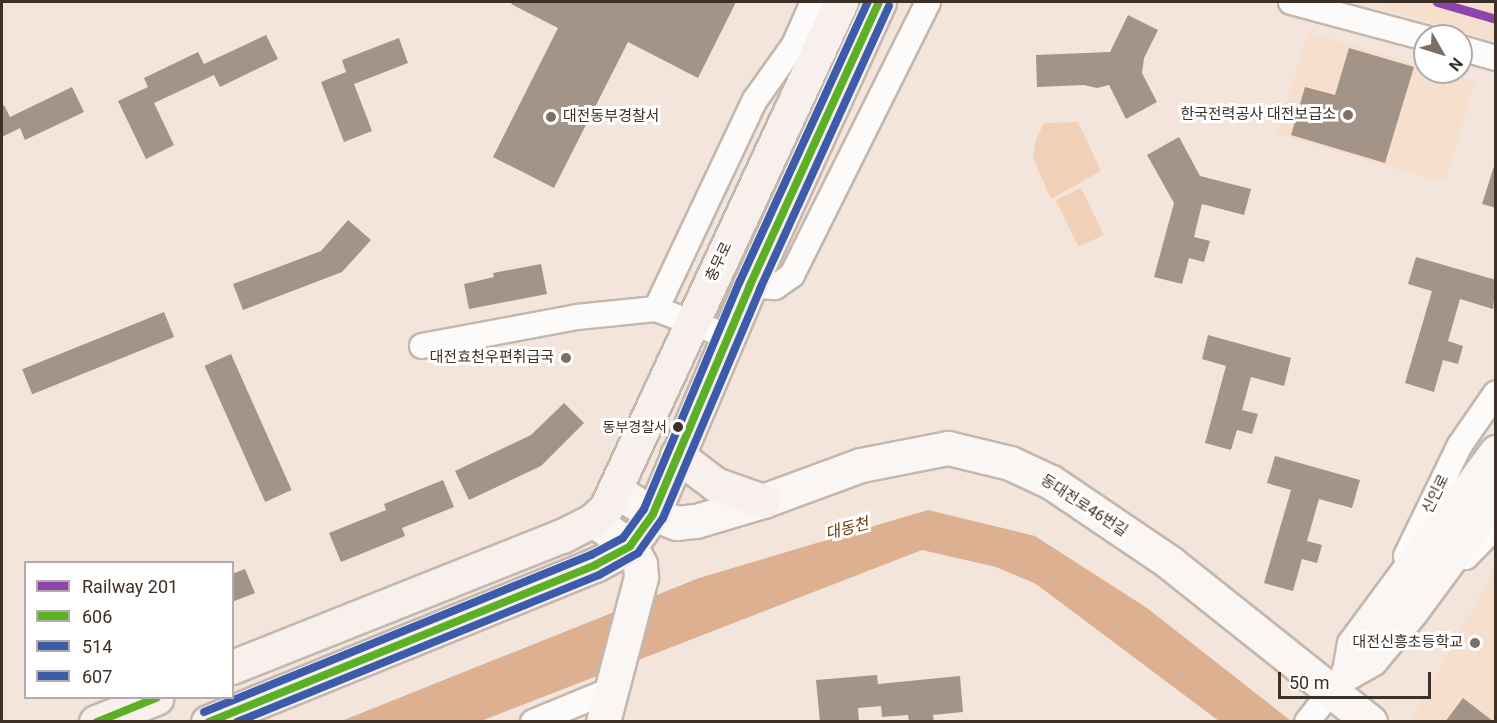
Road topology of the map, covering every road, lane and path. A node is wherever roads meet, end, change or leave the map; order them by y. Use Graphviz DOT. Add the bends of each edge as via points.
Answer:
graph roads {
  1 [pos="813,2"];
  2 [pos="841,2"];
  3 [pos="879,2"];
  4 [pos="928,2"];
  5 [pos="1291,2"];
  6 [pos="1413,35"];
  7 [pos="1473,51"];
  8 [pos="1496,58"];
  9 [pos="750,285"];
  10 [pos="656,309"];
  11 [pos="691,322"];
  12 [pos="730,337"];
  13 [pos="422,346"];
  14 [pos="1496,393"];
  15 [pos="1496,452"];
  16 [pos="677,455"];
  17 [pos="615,490"];
  18 [pos="1496,496"];
  19 [pos="763,501"];
  20 [pos="653,514"];
  21 [pos="593,520"];
  22 [pos="1496,526"];
  23 [pos="630,546"];
  24 [pos="1399,606"];
  25 [pos="234,666"];
  26 [pos="613,689"];
  27 [pos="1327,696"];
  28 [pos="154,699"];
  29 [pos="96,722"];
  30 [pos="208,722"];
  31 [pos="532,722"];
  32 [pos="603,722"];
  33 [pos="1370,722"];
  1 -- 10 [label="street" via="794,45 755,100"];
  2 -- 11 [label="main road, 충무로"];
  3 -- 9 [label="main road"];
  4 -- 9 [label="street" via="792,275 775,286"];
  5 -- 6 [label="street"];
  7 -- 8 [label="street"];
  9 -- 12 [label="main road"];
  10 -- 11 [label="street"];
  10 -- 13 [label="street" via="578,318"];
  11 -- 12 [label="street"];
  11 -- 17 [label="main road, 충무로"];
  12 -- 16 [label="main road"];
  14 -- 24 [label="street, 신인로" via="1460,445 1404,559"];
  15 -- 24 [label="street, 신인로"];
  16 -- 19 [label="main road" via="715,484"];
  16 -- 20 [label="main road"];
  17 -- 20 [label="street, 동대전로46번길"];
  17 -- 21 [label="main road, 충무로" via="606,508"];
  18 -- 24 [label="street, 신인로"];
  19 -- 20 [label="street, 동대전로46번길" via="696,521 676,523"];
  19 -- 27 [label="street, 동대전로46번길" via="861,465 948,448 1010,463 1051,482 1168,562"];
  20 -- 23 [label="main road"];
  21 -- 23 [label="street"];
  21 -- 25 [label="main road"];
  22 -- 24 [label="street, 신인로"];
  23 -- 26 [label="street" via="640,564 638,589"];
  23 -- 30 [label="main road" via="595,566"];
  24 -- 27 [label="street, 신인로" via="1354,644"];
  26 -- 31 [label="street"];
  26 -- 32 [label="street"];
  27 -- 33 [label="street, 동대전로46번길"];
  28 -- 29 [label="main road"];
}
